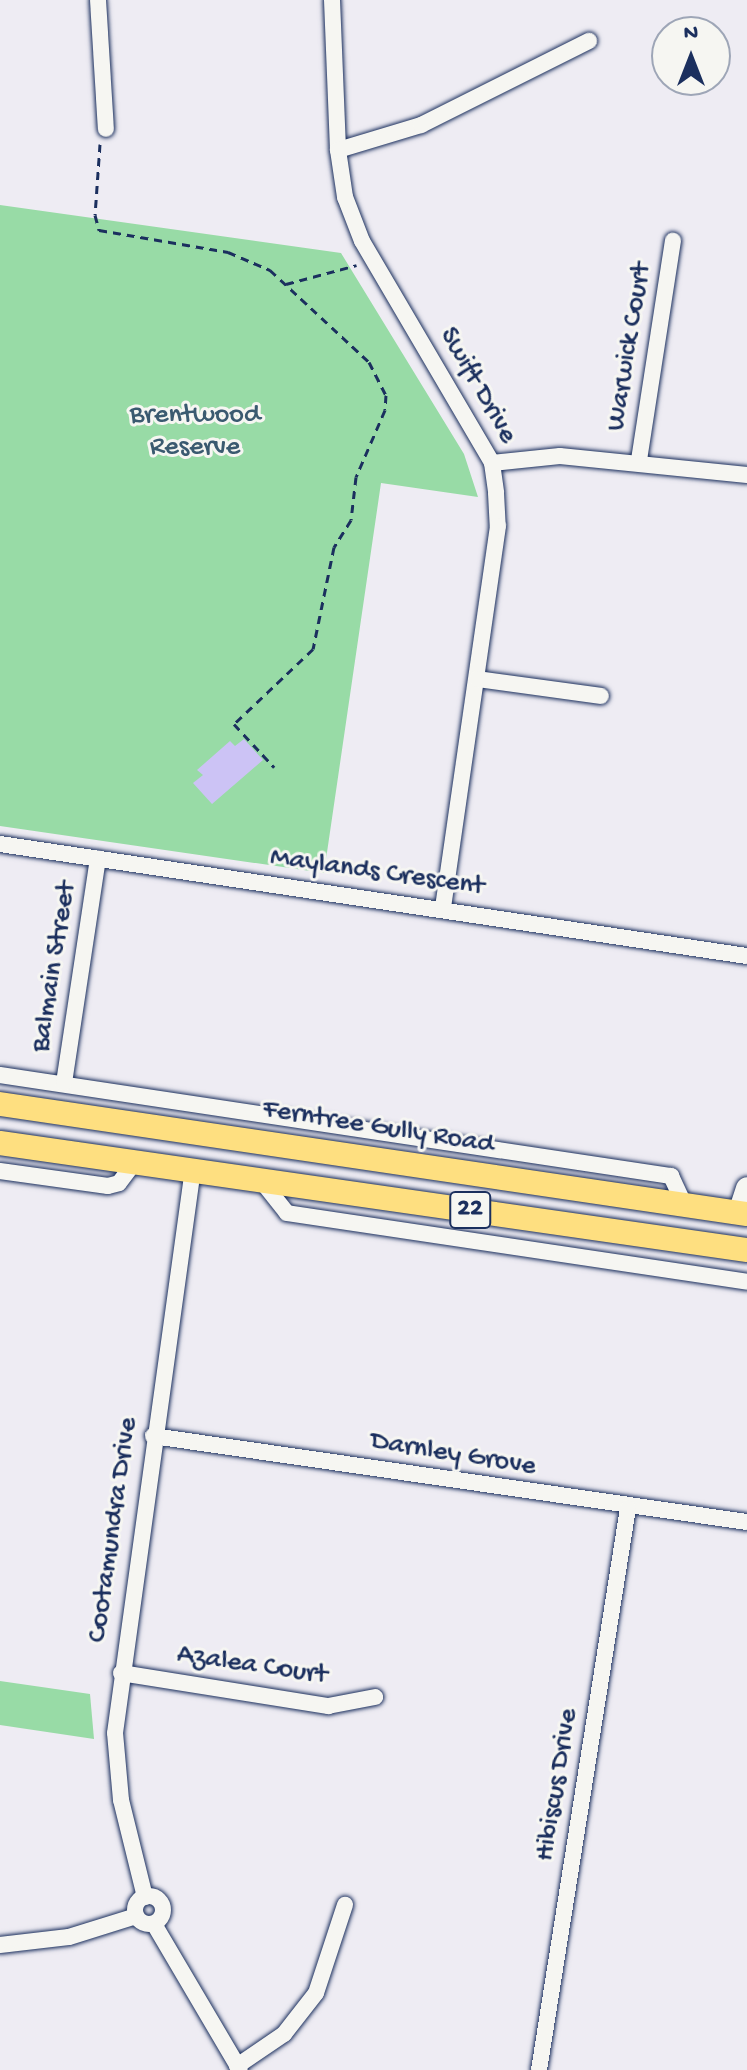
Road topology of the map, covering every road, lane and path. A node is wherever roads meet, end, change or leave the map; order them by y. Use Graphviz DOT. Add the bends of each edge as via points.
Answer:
graph roads {
  1 [pos="98,0"];
  2 [pos="332,0"];
  3 [pos="589,41"];
  4 [pos="106,129"];
  5 [pos="338,150"];
  6 [pos="673,241"];
  7 [pos="357,265"];
  8 [pos="286,284"];
  9 [pos="639,460"];
  10 [pos="492,463"];
  11 [pos="747,475"];
  12 [pos="477,679"];
  13 [pos="601,696"];
  14 [pos="274,767"];
  15 [pos="0,844"];
  16 [pos="98,859"];
  17 [pos="443,908"];
  18 [pos="747,956"];
  19 [pos="0,1075"];
  20 [pos="64,1083"];
  21 [pos="0,1104"];
  22 [pos="198,1131"];
  23 [pos="0,1143"];
  24 [pos="135,1162"];
  25 [pos="193,1169"];
  26 [pos="0,1171"];
  27 [pos="260,1179"];
  28 [pos="747,1188"];
  29 [pos="684,1204"];
  30 [pos="743,1213"];
  31 [pos="620,1232"];
  32 [pos="747,1250"];
  33 [pos="616,1262"];
  34 [pos="747,1282"];
  35 [pos="153,1436"];
  36 [pos="628,1508"];
  37 [pos="747,1522"];
  38 [pos="121,1673"];
  39 [pos="375,1697"];
  40 [pos="145,1897"];
  41 [pos="345,1905"];
  42 [pos="136,1916"];
  43 [pos="154,1924"];
  44 [pos="0,1945"];
  45 [pos="239,2068"];
  46 [pos="539,2070"];
  1 -- 4 [label="street"];
  2 -- 5 [label="street, Swift Drive"];
  3 -- 5 [label="street" via="421,125"];
  4 -- 8 [label="path" via="97,150 99,230 228,252 270,270"];
  5 -- 10 [label="street, Swift Drive" via="345,197 362,241"];
  6 -- 9 [label="street, Warwick Court"];
  7 -- 8 [label="path"];
  8 -- 14 [label="path" via="369,362 386,395 385,410 356,477 351,520 334,547 313,649 234,724"];
  9 -- 10 [label="street" via="560,456"];
  9 -- 11 [label="street"];
  10 -- 12 [label="street, Swift Drive" via="498,526"];
  12 -- 13 [label="street"];
  12 -- 17 [label="street, Swift Drive"];
  15 -- 16 [label="street, Maylands Crescent"];
  16 -- 17 [label="street, Maylands Crescent"];
  16 -- 20 [label="street, Balmain Street"];
  17 -- 18 [label="street, Maylands Crescent"];
  19 -- 20 [label="street"];
  20 -- 29 [label="street" via="671,1176"];
  21 -- 22 [label="main road, Ferntree Gully Road / 22"];
  22 -- 25 [label="main road"];
  22 -- 29 [label="main road, Ferntree Gully Road / 22"];
  23 -- 24 [label="main road, 22"];
  24 -- 25 [label="main road, 22"];
  24 -- 26 [label="street" via="114,1186"];
  25 -- 27 [label="main road, 22"];
  25 -- 35 [label="street, Cootamundra Drive"];
  27 -- 31 [label="main road, 22"];
  27 -- 33 [label="street" via="287,1213"];
  28 -- 30 [label="street"];
  29 -- 30 [label="main road, Ferntree Gully Road / 22"];
  30 -- 32 [label="main road"];
  31 -- 32 [label="main road, 22"];
  31 -- 33 [label="street"];
  33 -- 34 [label="street"];
  35 -- 36 [label="street, Darnley Grove"];
  35 -- 38 [label="street, Cootamundra Drive"];
  36 -- 37 [label="street, Darnley Grove"];
  36 -- 46 [label="street, Hibiscus Drive"];
  38 -- 39 [label="street, Azalea Court" via="328,1706"];
  38 -- 40 [label="street, Cootamundra Drive" via="115,1733 121,1800"];
  40 -- 42 [label="street" via="135,1907"];
  40 -- 43 [label="street" via="162,1904 161,1918"];
  41 -- 45 [label="street" via="316,1993 284,2034"];
  42 -- 43 [label="street"];
  42 -- 44 [label="street" via="69,1937"];
  43 -- 45 [label="street"];
}
